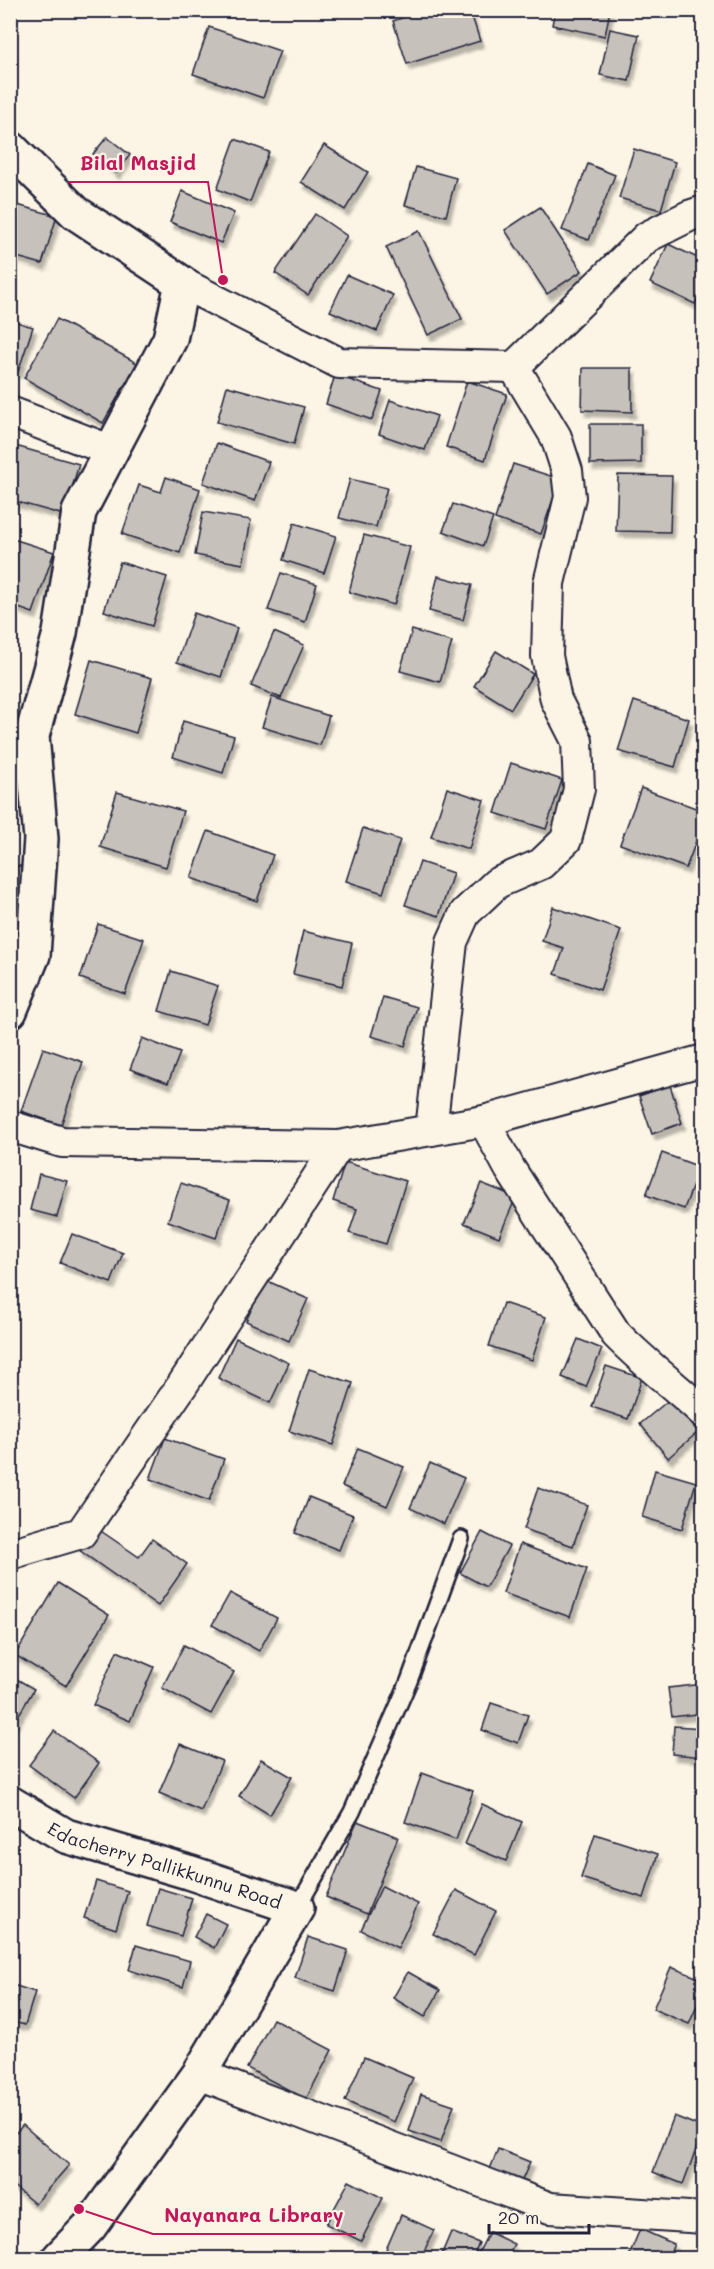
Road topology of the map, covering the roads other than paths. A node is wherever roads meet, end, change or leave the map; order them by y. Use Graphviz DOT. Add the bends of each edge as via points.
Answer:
graph roads {
  1 [pos="10,148"];
  2 [pos="704,211"];
  3 [pos="182,283"];
  4 [pos="514,367"];
  5 [pos="10,412"];
  6 [pos="112,451"];
  7 [pos="10,1011"];
  8 [pos="704,1060"];
  9 [pos="484,1121"];
  10 [pos="10,1126"];
  11 [pos="431,1130"];
  12 [pos="338,1146"];
  13 [pos="704,1413"];
  14 [pos="461,1539"];
  15 [pos="10,1554"];
  16 [pos="10,1803"];
  17 [pos="297,1908"];
  18 [pos="200,2074"];
  19 [pos="704,2218"];
  20 [pos="59,2259"];
  1 -- 3 [label="main road" via="76,213"];
  2 -- 4 [label="street" via="647,237"];
  3 -- 4 [label="street" via="339,363"];
  3 -- 6 [label="main road" via="170,339"];
  4 -- 11 [label="street" via="556,437 567,471 570,497 549,583 547,656 556,700 577,741 579,789 566,840 542,864 497,883 465,913 452,942"];
  5 -- 6 [label="street"];
  6 -- 7 [label="main road" via="80,512 60,633 32,736 41,839 33,956"];
  8 -- 9 [label="street"];
  9 -- 11 [label="street"];
  9 -- 13 [label="street" via="510,1169 616,1334"];
  10 -- 12 [label="street" via="62,1142"];
  11 -- 12 [label="street"];
  12 -- 15 [label="street" via="81,1533"];
  14 -- 17 [label="lane" via="409,1681 352,1812"];
  16 -- 17 [label="main road, Edacherry Pallikkunnu Road" via="66,1836"];
  17 -- 18 [label="main road, Edacherry Pallikkunnu Road"];
  18 -- 19 [label="street" via="550,2208"];
  18 -- 20 [label="main road, Edacherry Pallikkunnu Road" via="90,2226"];
}
